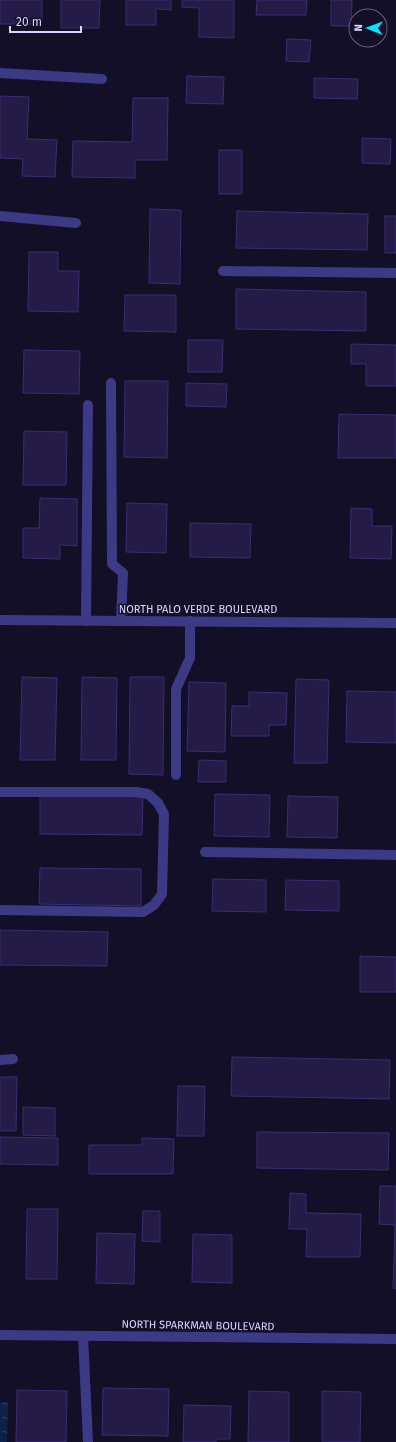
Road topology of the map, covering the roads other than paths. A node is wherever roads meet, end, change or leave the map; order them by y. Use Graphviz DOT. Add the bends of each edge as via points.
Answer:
graph roads {
  1 [pos="0,73"];
  2 [pos="102,79"];
  3 [pos="0,216"];
  4 [pos="76,223"];
  5 [pos="223,271"];
  6 [pos="396,273"];
  7 [pos="111,383"];
  8 [pos="88,405"];
  9 [pos="0,620"];
  10 [pos="86,621"];
  11 [pos="121,621"];
  12 [pos="190,621"];
  13 [pos="396,623"];
  14 [pos="176,775"];
  15 [pos="0,792"];
  16 [pos="205,852"];
  17 [pos="396,855"];
  18 [pos="0,910"];
  19 [pos="13,1059"];
  20 [pos="0,1060"];
  21 [pos="0,1335"];
  22 [pos="83,1336"];
  23 [pos="396,1338"];
  24 [pos="88,1442"];
  1 -- 2 [label="street"];
  3 -- 4 [label="street"];
  5 -- 6 [label="street"];
  7 -- 11 [label="street" via="112,564 123,573"];
  8 -- 10 [label="street"];
  9 -- 10 [label="street, NORTH PALO VERDE BOULEVARD"];
  10 -- 11 [label="street, NORTH PALO VERDE BOULEVARD"];
  11 -- 12 [label="street, NORTH PALO VERDE BOULEVARD"];
  12 -- 13 [label="street, NORTH PALO VERDE BOULEVARD"];
  12 -- 14 [label="street" via="190,658 176,689"];
  15 -- 18 [label="street" via="136,792 148,794 158,803 164,814 162,894 154,905 143,912"];
  16 -- 17 [label="street"];
  19 -- 20 [label="street"];
  21 -- 22 [label="street, NORTH SPARKMAN BOULEVARD"];
  22 -- 23 [label="street, NORTH SPARKMAN BOULEVARD"];
  22 -- 24 [label="street"];
}
